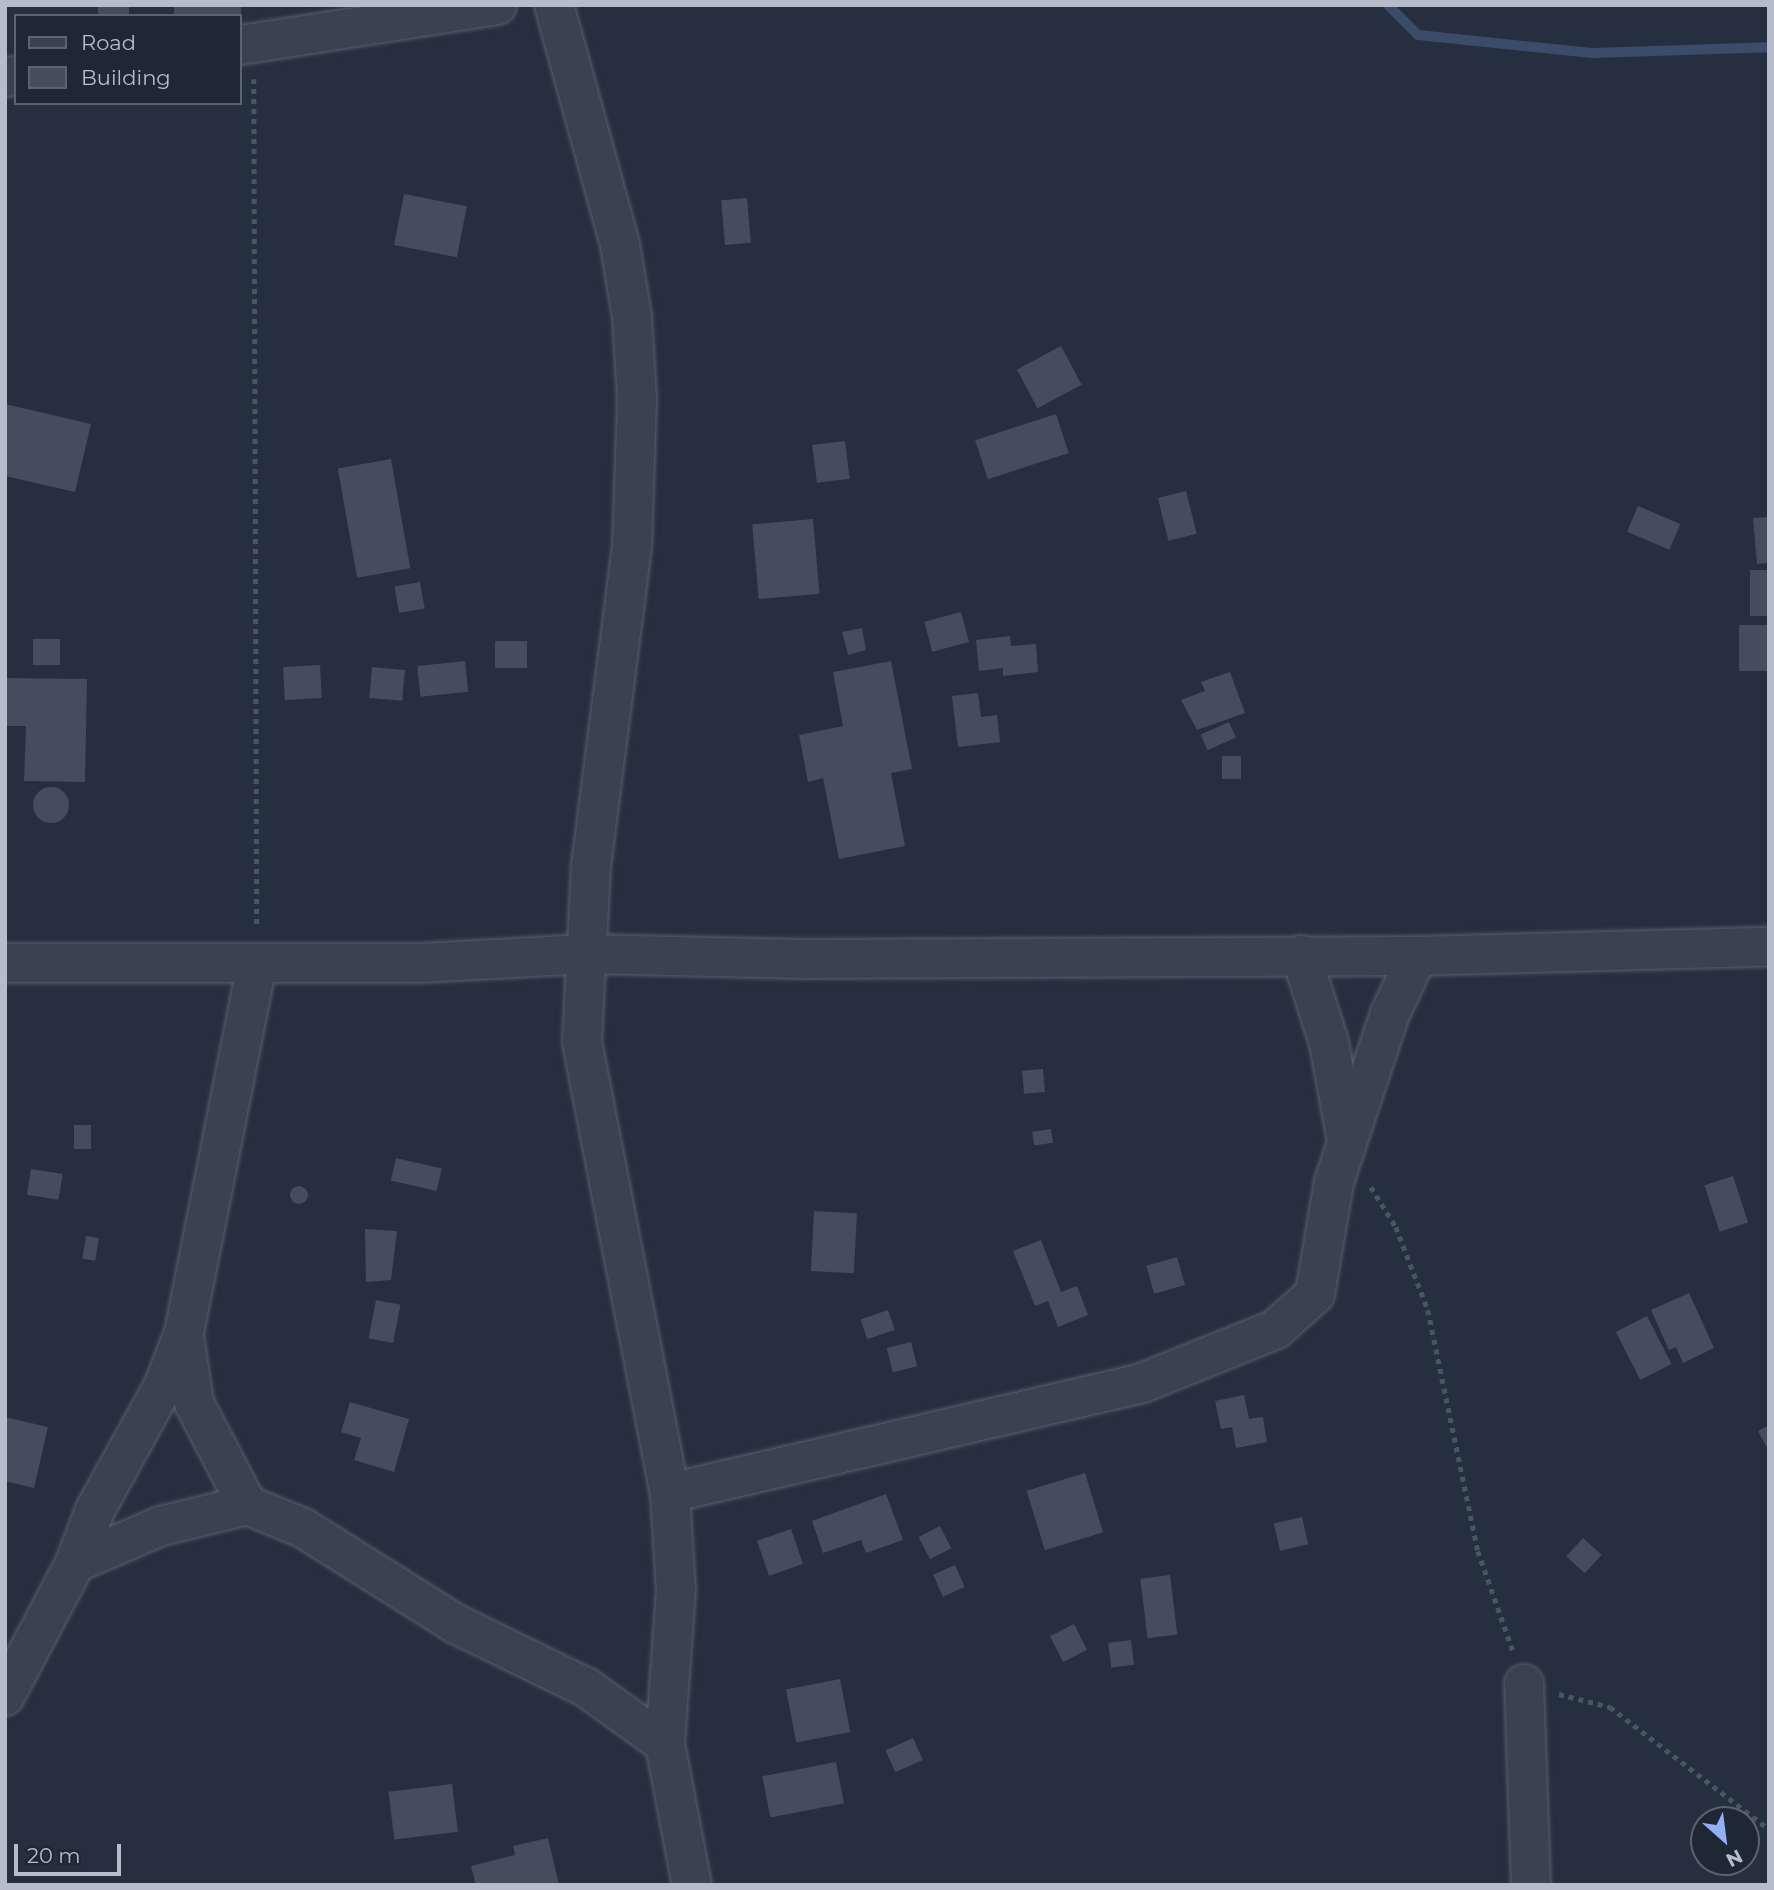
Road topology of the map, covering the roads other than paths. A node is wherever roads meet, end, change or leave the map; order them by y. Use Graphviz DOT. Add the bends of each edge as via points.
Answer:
graph roads {
  1 [pos="497,5"];
  2 [pos="554,5"];
  3 [pos="247,44"];
  4 [pos="1769,947"];
  5 [pos="586,954"];
  6 [pos="1301,955"];
  7 [pos="1417,956"];
  8 [pos="5,963"];
  9 [pos="257,963"];
  10 [pos="1344,1152"];
  11 [pos="184,1332"];
  12 [pos="670,1493"];
  13 [pos="247,1505"];
  14 [pos="75,1563"];
  15 [pos="1524,1684"];
  16 [pos="5,1696"];
  17 [pos="665,1744"];
  18 [pos="692,1885"];
  19 [pos="1531,1885"];
  1 -- 3 [label="street"];
  2 -- 5 [label="street" via="620,245 637,398 632,546 591,866"];
  4 -- 7 [label="street"];
  5 -- 6 [label="street" via="802,959"];
  5 -- 9 [label="street" via="421,963"];
  5 -- 12 [label="street" via="582,1042"];
  6 -- 7 [label="street"];
  6 -- 10 [label="street" via="1329,1043"];
  7 -- 10 [label="street" via="1390,1014"];
  8 -- 9 [label="street"];
  9 -- 11 [label="street"];
  10 -- 12 [label="street" via="1315,1294 1276,1329 1142,1382"];
  11 -- 13 [label="street" via="194,1404"];
  11 -- 14 [label="street" via="163,1387 95,1510"];
  12 -- 17 [label="street" via="676,1590"];
  13 -- 14 [label="street" via="160,1526"];
  13 -- 17 [label="street" via="303,1528 456,1625 587,1688"];
  14 -- 16 [label="street"];
  15 -- 19 [label="street"];
  17 -- 18 [label="street"];
}
